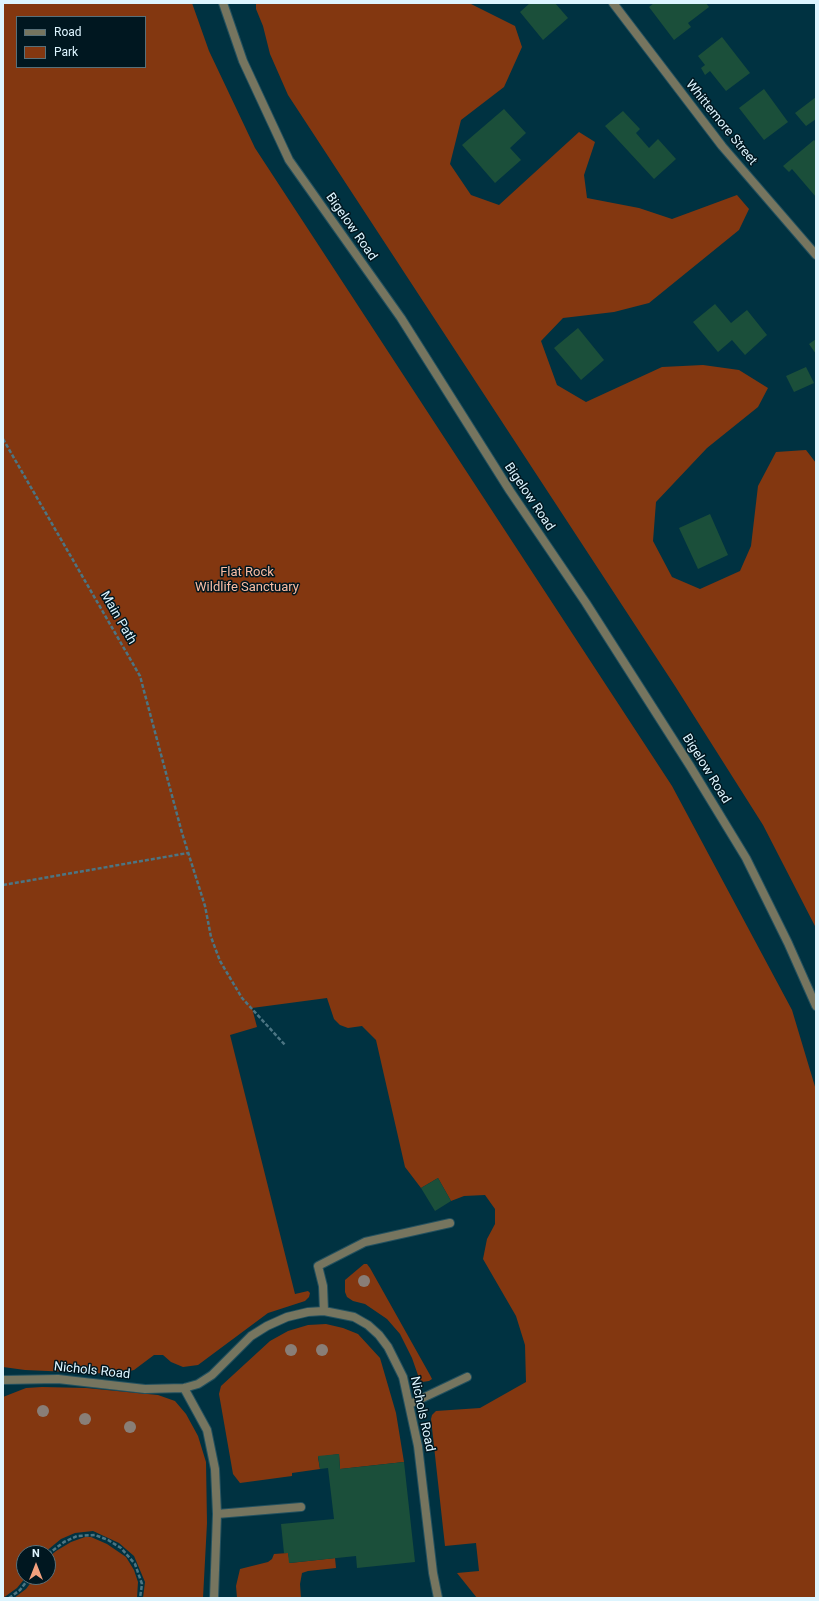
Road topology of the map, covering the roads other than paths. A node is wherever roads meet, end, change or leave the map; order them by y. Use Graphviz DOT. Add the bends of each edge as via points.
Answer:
graph roads {
  1 [pos="223,3"];
  2 [pos="613,3"];
  3 [pos="816,255"];
  4 [pos="816,1006"];
  5 [pos="450,1223"];
  6 [pos="324,1311"];
  7 [pos="468,1377"];
  8 [pos="3,1380"];
  9 [pos="184,1388"];
  10 [pos="410,1404"];
  11 [pos="301,1507"];
  12 [pos="217,1514"];
  13 [pos="214,1598"];
  14 [pos="438,1598"];
  1 -- 4 [label="street, Bigelow Road" via="243,61 289,160 401,318 510,491 690,766 746,858"];
  2 -- 3 [label="street, Whittemore Street" via="722,146"];
  5 -- 6 [label="street" via="365,1242 318,1266 323,1286"];
  6 -- 9 [label="street, Nichols Road" via="287,1317 267,1326 252,1336 212,1375 198,1384"];
  6 -- 10 [label="street, Nichols Road" via="354,1317 379,1335 395,1359"];
  7 -- 10 [label="street"];
  8 -- 9 [label="street, Nichols Road" via="58,1379 145,1389"];
  9 -- 12 [label="street" via="202,1419 211,1447 215,1469"];
  10 -- 14 [label="street, Nichols Road"];
  11 -- 12 [label="street"];
  12 -- 13 [label="street"];
}
